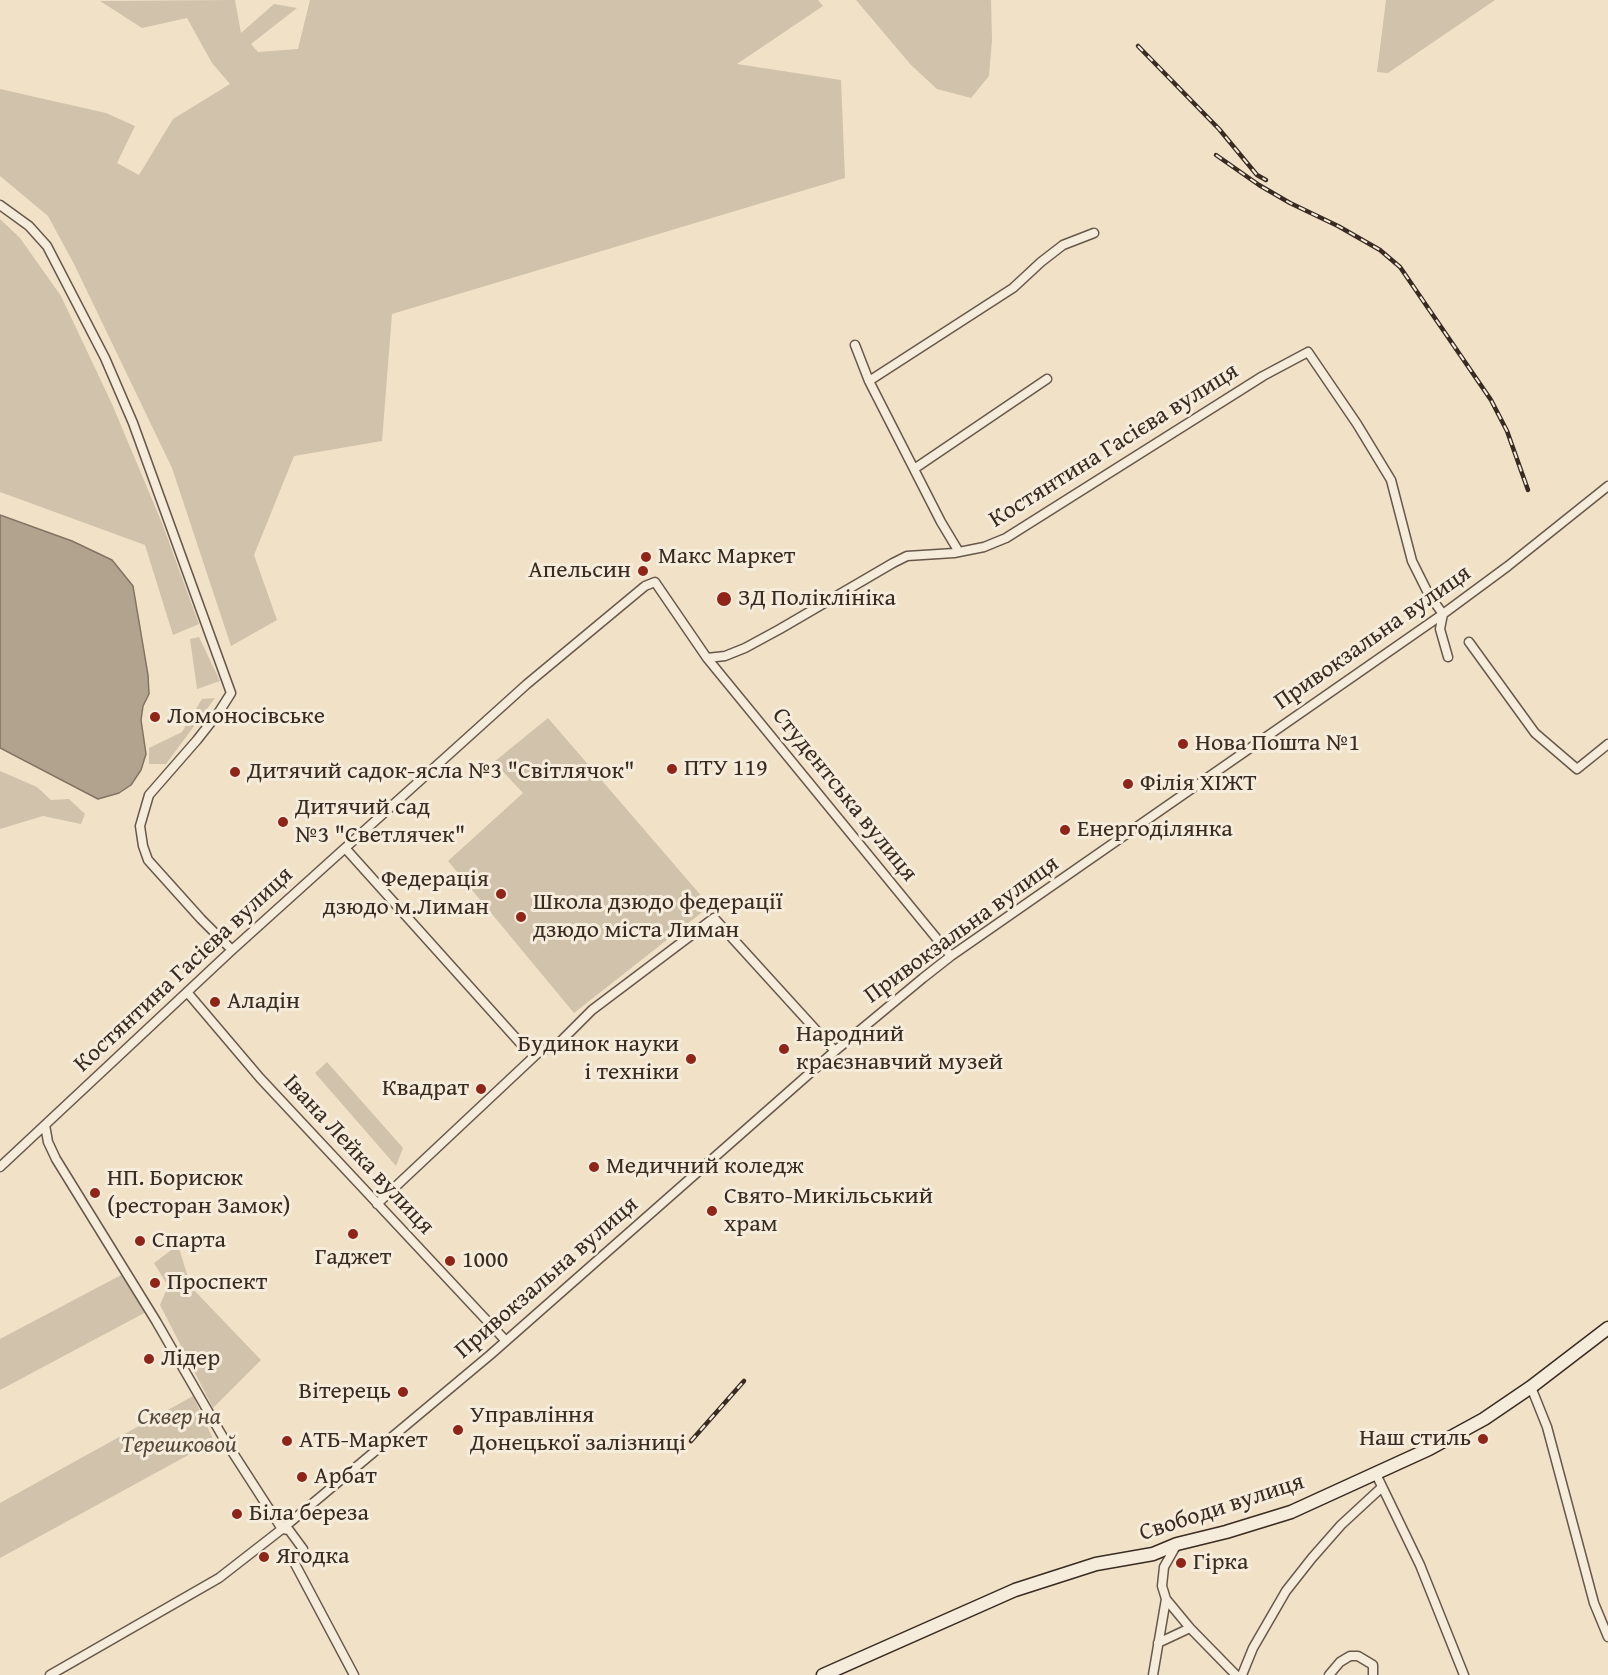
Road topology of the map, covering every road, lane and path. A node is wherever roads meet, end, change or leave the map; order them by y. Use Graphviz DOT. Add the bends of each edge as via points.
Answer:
graph roads {
  1 [pos="0,205"];
  2 [pos="1094,233"];
  3 [pos="855,345"];
  4 [pos="1047,379"];
  5 [pos="869,381"];
  6 [pos="914,469"];
  7 [pos="1608,486"];
  8 [pos="959,552"];
  9 [pos="1443,614"];
  10 [pos="1469,642"];
  11 [pos="1448,657"];
  12 [pos="707,658"];
  13 [pos="1608,744"];
  14 [pos="345,848"];
  15 [pos="232,950"];
  16 [pos="951,956"];
  17 [pos="187,992"];
  18 [pos="540,1051"];
  19 [pos="835,1051"];
  20 [pos="45,1125"];
  21 [pos="0,1167"];
  22 [pos="377,1204"];
  23 [pos="1608,1328"];
  24 [pos="506,1341"];
  25 [pos="1531,1388"];
  26 [pos="1375,1472"];
  27 [pos="1382,1488"];
  28 [pos="282,1529"];
  29 [pos="1176,1544"];
  30 [pos="303,1549"];
  31 [pos="294,1562"];
  32 [pos="1166,1599"];
  33 [pos="1190,1628"];
  34 [pos="1608,1636"];
  35 [pos="1158,1643"];
  36 [pos="50,1675"];
  37 [pos="354,1675"];
  38 [pos="823,1675"];
  39 [pos="1153,1675"];
  40 [pos="1236,1675"];
  41 [pos="1242,1675"];
  42 [pos="1329,1675"];
  43 [pos="1372,1675"];
  44 [pos="1464,1675"];
  1 -- 15 [label="street" via="29,226 47,246 105,358 133,423 231,693 149,795 140,826 148,860"];
  2 -- 5 [label="street" via="1063,245 1013,288"];
  3 -- 5 [label="street"];
  4 -- 6 [label="street"];
  5 -- 6 [label="street"];
  6 -- 8 [label="street"];
  7 -- 9 [label="street, Привокзальна вулиця"];
  8 -- 9 [label="street, Костянтина Гасієва вулиця" via="1006,538 1263,376 1308,352 1391,480 1412,561"];
  8 -- 12 [label="street, Костянтина Гасієва вулиця" via="907,556 745,648"];
  9 -- 11 [label="street" via="1440,629"];
  9 -- 16 [label="street, Привокзальна вулиця"];
  10 -- 13 [label="street" via="1535,733 1577,769"];
  12 -- 14 [label="street, Костянтина Гасієва вулиця" via="655,582 645,586 527,684"];
  12 -- 16 [label="street, Студентська вулиця"];
  14 -- 15 [label="street, Костянтина Гасієва вулиця"];
  14 -- 18 [label="street" via="522,1045"];
  15 -- 17 [label="street, Костянтина Гасієва вулиця"];
  16 -- 19 [label="street, Привокзальна вулиця"];
  17 -- 20 [label="street, Костянтина Гасієва вулиця"];
  17 -- 22 [label="street, Івана Лейка вулиця" via="260,1078"];
  18 -- 19 [label="street" via="556,1046 592,1010 714,918"];
  18 -- 22 [label="street"];
  19 -- 24 [label="street, Привокзальна вулиця"];
  20 -- 21 [label="street, Костянтина Гасієва вулиця"];
  20 -- 28 [label="street" via="56,1159"];
  22 -- 24 [label="street, Івана Лейка вулиця"];
  23 -- 25 [label="main road, Свободи вулиця"];
  24 -- 28 [label="street, Привокзальна вулиця"];
  25 -- 26 [label="main road, Свободи вулиця" via="1429,1449"];
  25 -- 34 [label="street" via="1547,1427 1594,1603"];
  26 -- 27 [label="street"];
  26 -- 29 [label="main road, Свободи вулиця" via="1290,1512"];
  27 -- 41 [label="street" via="1341,1525 1286,1591"];
  27 -- 44 [label="street" via="1420,1565"];
  28 -- 30 [label="street" via="290,1530"];
  28 -- 36 [label="street, Привокзальна вулиця" via="219,1578"];
  29 -- 32 [label="street" via="1164,1567 1162,1586"];
  29 -- 38 [label="main road, Свободи вулиця" via="1153,1554 1096,1564 1015,1590"];
  31 -- 37 [label="street"];
  32 -- 33 [label="street"];
  32 -- 35 [label="street"];
  33 -- 35 [label="street"];
  33 -- 40 [label="street"];
  35 -- 39 [label="street"];
  42 -- 43 [label="street" via="1350,1656 1358,1656 1372,1665"];
}
